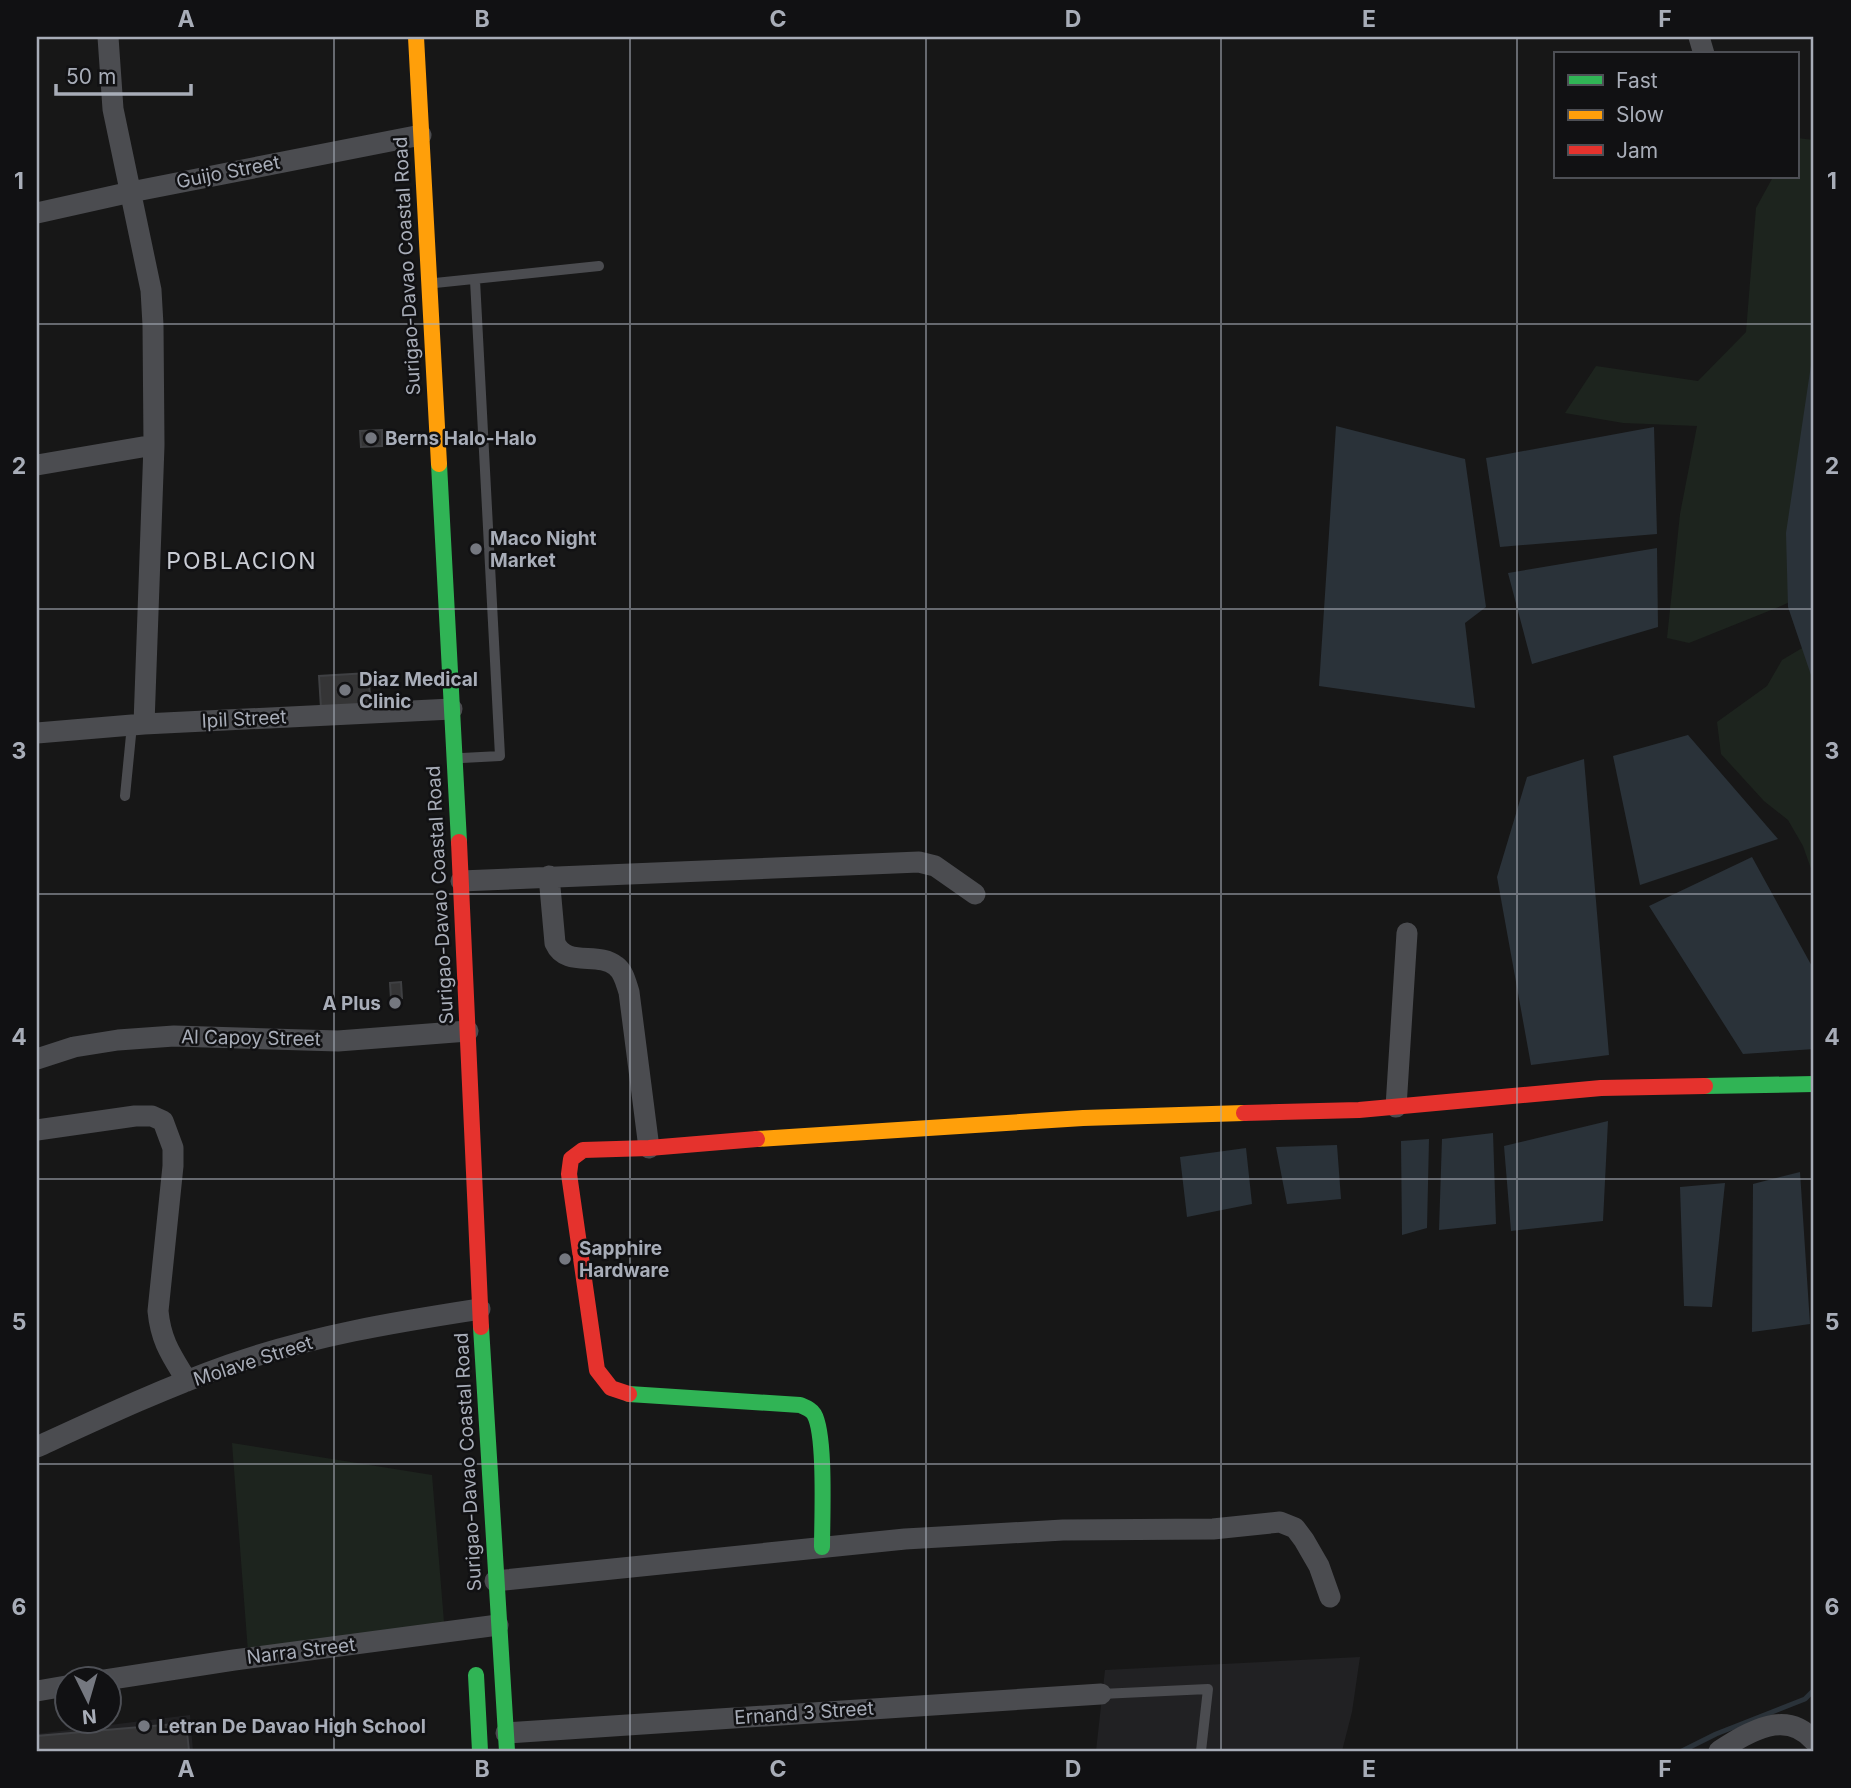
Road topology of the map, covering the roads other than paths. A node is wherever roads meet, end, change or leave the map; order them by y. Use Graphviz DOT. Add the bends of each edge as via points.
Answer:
graph roads {
  1 [pos="108,37"];
  2 [pos="416,37"];
  3 [pos="406,139"];
  4 [pos="131,192"];
  5 [pos="37,213"];
  6 [pos="599,266"];
  7 [pos="475,280"];
  8 [pos="429,284"];
  9 [pos="154,445"];
  10 [pos="37,465"];
  11 [pos="452,709"];
  12 [pos="138,724"];
  13 [pos="37,733"];
  14 [pos="454,758"];
  15 [pos="125,796"];
  16 [pos="550,876"];
  17 [pos="461,881"];
  18 [pos="975,894"];
  19 [pos="1407,933"];
  20 [pos="468,1031"];
  21 [pos="37,1059"];
  22 [pos="1814,1084"];
  23 [pos="1396,1107"];
  24 [pos="37,1130"];
  25 [pos="649,1148"];
  26 [pos="480,1309"];
  27 [pos="187,1381"];
  28 [pos="37,1447"];
  29 [pos="821,1547"];
  30 [pos="495,1581"];
  31 [pos="1330,1597"];
  32 [pos="498,1625"];
  33 [pos="474,1636"];
  34 [pos="122,1677"];
  35 [pos="1101,1694"];
  36 [pos="1814,1741"];
  37 [pos="507,1742"];
  38 [pos="480,1751"];
  39 [pos="1201,1751"];
  40 [pos="1719,1751"];
  1 -- 4 [label="street" via="113,109"];
  2 -- 3 [label="main road, Surigao-Davao Coastal Road"];
  3 -- 4 [label="street, Guijo Street"];
  3 -- 8 [label="main road, Surigao-Davao Coastal Road"];
  4 -- 5 [label="street, Guijo Street"];
  4 -- 9 [label="street" via="151,290"];
  6 -- 7 [label="lane"];
  7 -- 8 [label="lane"];
  7 -- 14 [label="lane" via="500,756"];
  8 -- 11 [label="main road, Surigao-Davao Coastal Road"];
  9 -- 10 [label="street"];
  9 -- 12 [label="street"];
  11 -- 12 [label="street, Ipil Street"];
  11 -- 14 [label="main road, Surigao-Davao Coastal Road"];
  12 -- 13 [label="street, Ipil Street"];
  12 -- 15 [label="lane"];
  14 -- 17 [label="main road, Surigao-Davao Coastal Road"];
  16 -- 17 [label="street"];
  16 -- 18 [label="street" via="919,862 935,866"];
  16 -- 25 [label="street" via="558,951 616,965 624,977"];
  17 -- 20 [label="main road, Surigao-Davao Coastal Road"];
  19 -- 23 [label="street"];
  20 -- 21 [label="street, Al Capoy Street" via="338,1041 118,1040"];
  20 -- 26 [label="main road, Surigao-Davao Coastal Road"];
  22 -- 23 [label="main road" via="1601,1088"];
  23 -- 25 [label="main road" via="1083,1118"];
  24 -- 27 [label="street" via="135,1116 163,1121 173,1148 173,1166 158,1311 163,1343"];
  25 -- 29 [label="main road" via="583,1150 570,1159 597,1370 609,1388 620,1393 809,1408 819,1439"];
  26 -- 27 [label="street, Molave Street" via="377,1326 277,1350"];
  26 -- 30 [label="main road, Surigao-Davao Coastal Road"];
  27 -- 28 [label="street, Molave Street"];
  29 -- 30 [label="street"];
  29 -- 31 [label="street" via="991,1533 1213,1529 1280,1522 1295,1528 1304,1539"];
  30 -- 32 [label="main road, Surigao-Davao Coastal Road"];
  32 -- 33 [label="street, Narra Street"];
  32 -- 37 [label="main road, Surigao-Davao Coastal Road"];
  33 -- 34 [label="street, Narra Street"];
  33 -- 38 [label="main road"];
  35 -- 37 [label="street, Ernand 3 Street"];
  35 -- 39 [label="lane" via="1208,1689"];
  36 -- 40 [label="street" via="1804,1730 1789,1725 1768,1726"];
}
